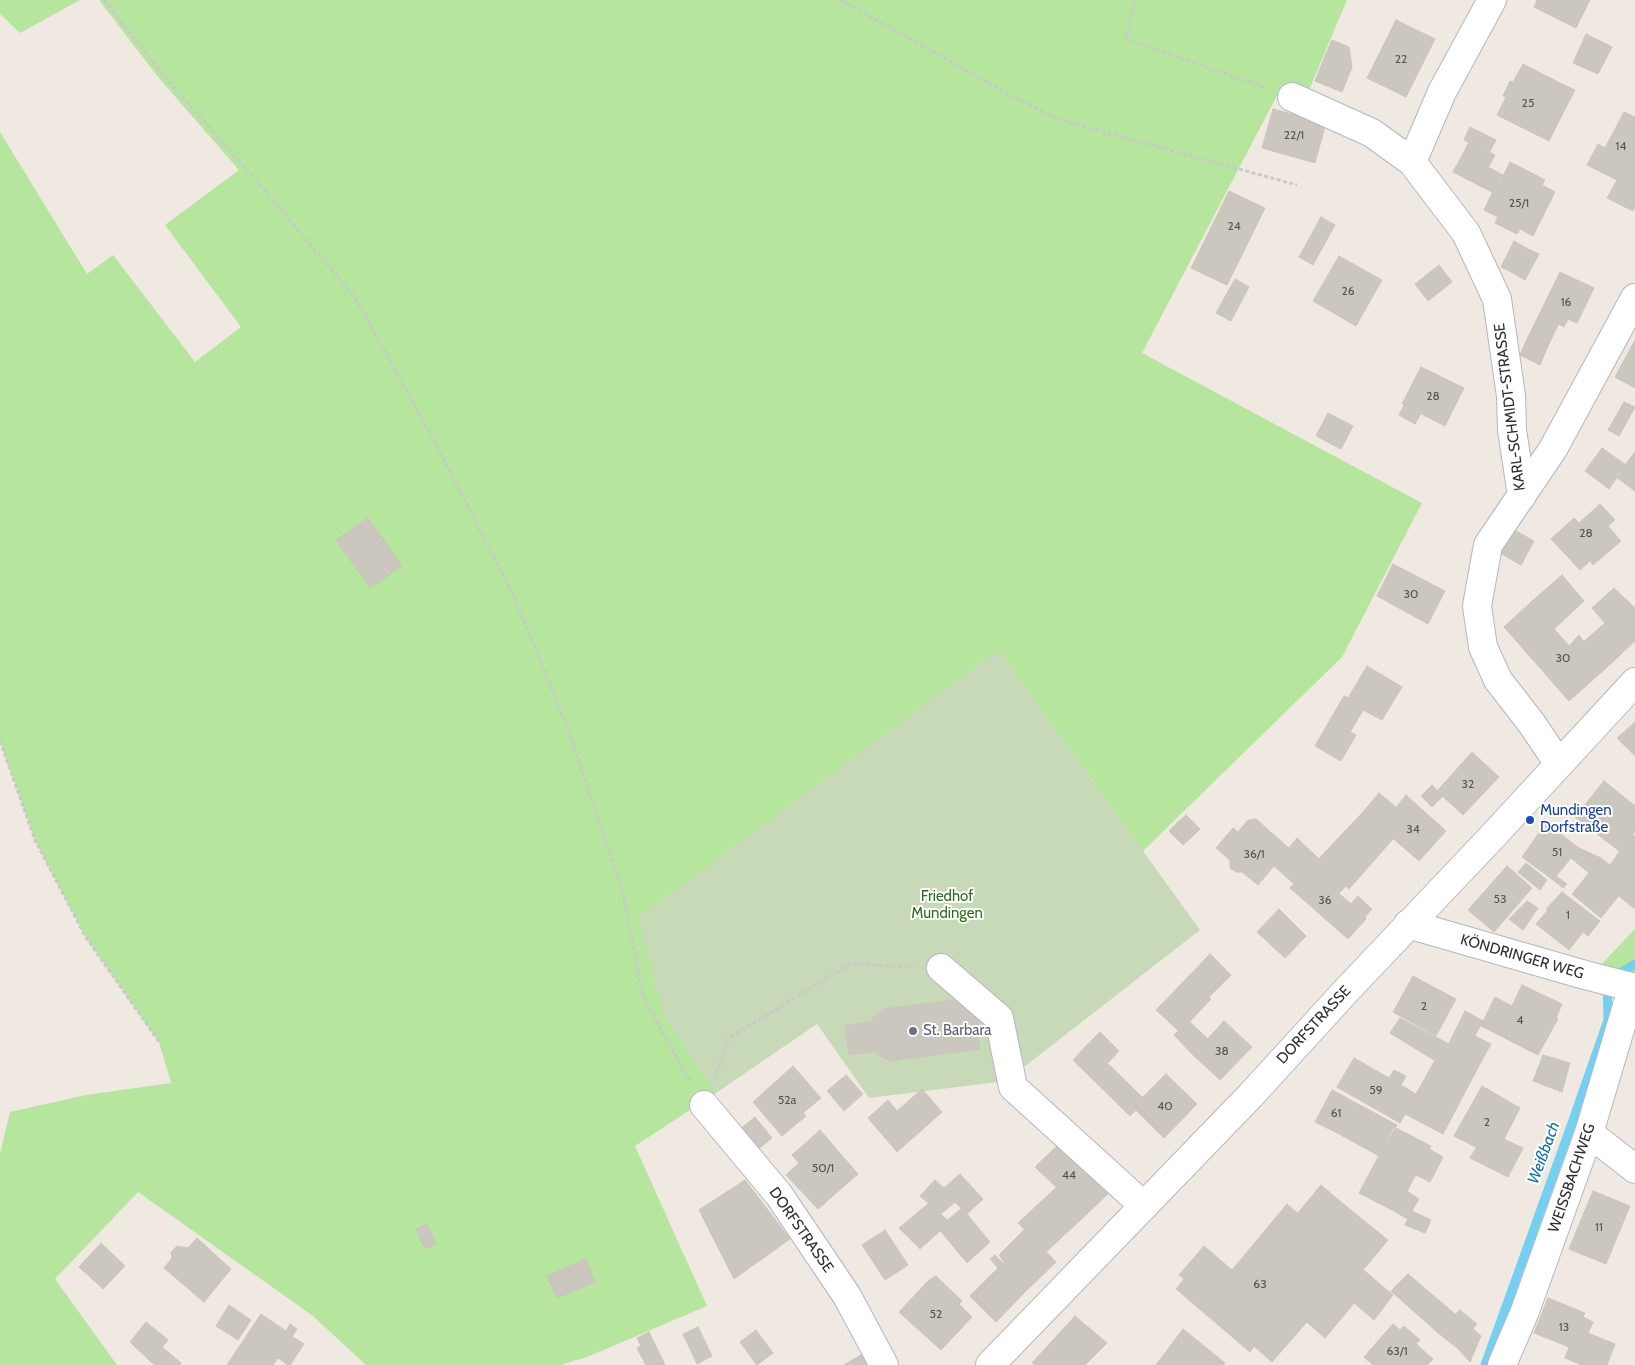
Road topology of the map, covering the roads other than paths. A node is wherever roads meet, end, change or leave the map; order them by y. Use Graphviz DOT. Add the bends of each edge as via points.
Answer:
graph roads {
  1 [pos="1492,0"];
  2 [pos="1292,97"];
  3 [pos="1412,162"];
  4 [pos="1635,298"];
  5 [pos="1522,496"];
  6 [pos="1635,682"];
  7 [pos="1559,764"];
  8 [pos="1408,924"];
  9 [pos="941,968"];
  10 [pos="1629,987"];
  11 [pos="704,1105"];
  12 [pos="1589,1133"];
  13 [pos="1635,1170"];
  14 [pos="1144,1206"];
  15 [pos="884,1365"];
  16 [pos="990,1365"];
  17 [pos="1502,1365"];
  1 -- 3 [label="street" via="1442,92"];
  2 -- 3 [label="street, KARL-SCHMIDT-STRASSE" via="1372,133"];
  3 -- 5 [label="street, KARL-SCHMIDT-STRASSE" via="1466,233 1497,299"];
  4 -- 5 [label="street" via="1554,449"];
  5 -- 7 [label="street, KARL-SCHMIDT-STRASSE" via="1488,545 1477,606 1483,647 1498,680"];
  6 -- 7 [label="street, DORFSTRASSE"];
  7 -- 8 [label="street, DORFSTRASSE"];
  8 -- 10 [label="street, KÖNDRINGER WEG"];
  8 -- 14 [label="street, DORFSTRASSE"];
  9 -- 14 [label="street" via="999,1018 1013,1087"];
  10 -- 12 [label="street, WEISSBACHWEG"];
  11 -- 15 [label="street, DORFSTRASSE" via="779,1195 846,1296"];
  12 -- 13 [label="street"];
  12 -- 17 [label="street, WEISSBACHWEG" via="1525,1311"];
  14 -- 16 [label="street, DORFSTRASSE"];
}
